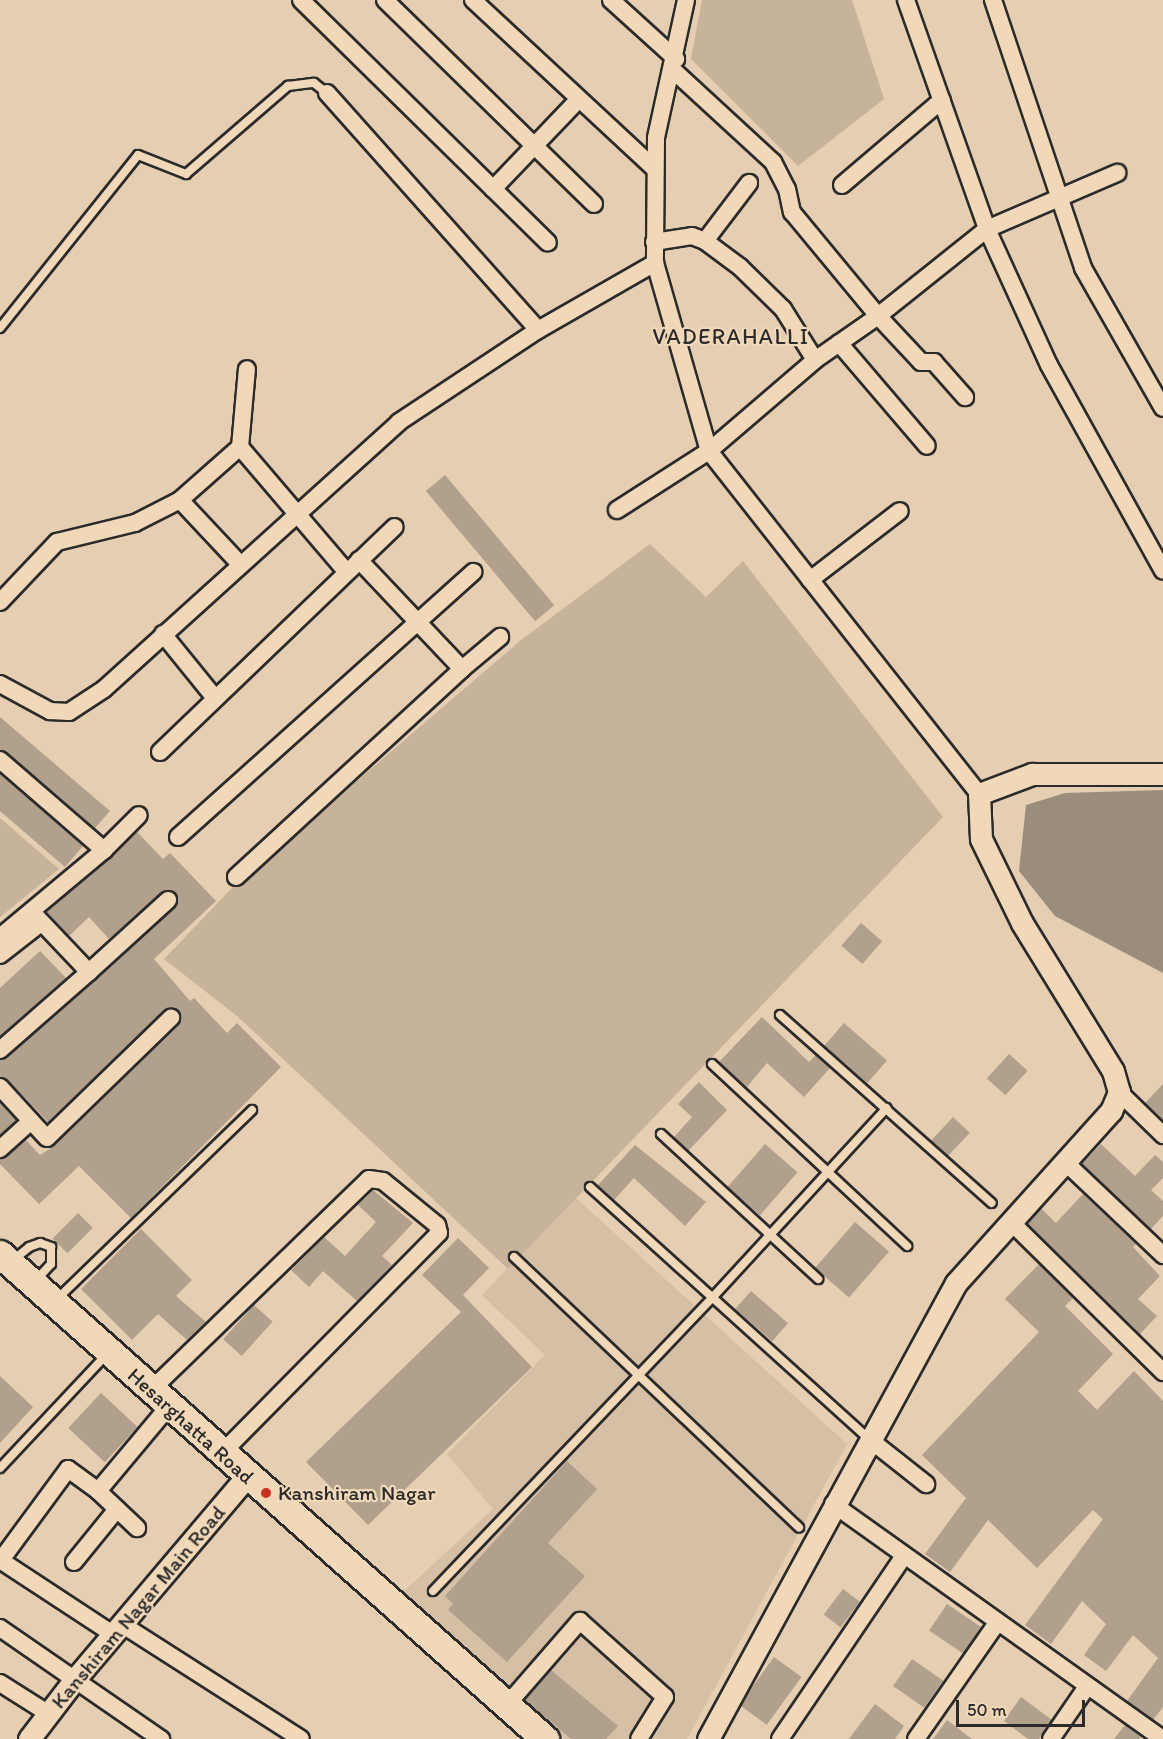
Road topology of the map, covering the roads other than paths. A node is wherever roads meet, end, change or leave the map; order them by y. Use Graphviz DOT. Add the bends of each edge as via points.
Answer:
graph roads {
  1 [pos="301,0"];
  2 [pos="386,0"];
  3 [pos="473,0"];
  4 [pos="611,0"];
  5 [pos="686,0"];
  6 [pos="906,0"];
  7 [pos="993,0"];
  8 [pos="674,64"];
  9 [pos="327,93"];
  10 [pos="579,99"];
  11 [pos="942,100"];
  12 [pos="536,145"];
  13 [pos="654,168"];
  14 [pos="1117,173"];
  15 [pos="749,183"];
  16 [pos="842,185"];
  17 [pos="493,189"];
  18 [pos="1059,199"];
  19 [pos="594,204"];
  20 [pos="987,229"];
  21 [pos="705,241"];
  22 [pos="654,242"];
  23 [pos="548,243"];
  24 [pos="655,263"];
  25 [pos="878,316"];
  26 [pos="0,327"];
  27 [pos="538,330"];
  28 [pos="839,343"];
  29 [pos="815,360"];
  30 [pos="247,369"];
  31 [pos="965,398"];
  32 [pos="1163,408"];
  33 [pos="927,446"];
  34 [pos="240,447"];
  35 [pos="709,451"];
  36 [pos="180,500"];
  37 [pos="297,510"];
  38 [pos="617,510"];
  39 [pos="900,511"];
  40 [pos="395,527"];
  41 [pos="359,560"];
  42 [pos="239,563"];
  43 [pos="346,571"];
  44 [pos="1163,571"];
  45 [pos="473,572"];
  46 [pos="810,580"];
  47 [pos="0,602"];
  48 [pos="418,620"];
  49 [pos="163,634"];
  50 [pos="500,637"];
  51 [pos="462,669"];
  52 [pos="0,684"];
  53 [pos="215,698"];
  54 [pos="160,752"];
  55 [pos="0,760"];
  56 [pos="1163,774"];
  57 [pos="979,794"];
  58 [pos="139,815"];
  59 [pos="178,837"];
  60 [pos="104,850"];
  61 [pos="236,877"];
  62 [pos="168,900"];
  63 [pos="36,917"];
  64 [pos="0,937"];
  65 [pos="0,955"];
  66 [pos="90,972"];
  67 [pos="780,1015"];
  68 [pos="171,1018"];
  69 [pos="0,1050"];
  70 [pos="711,1064"];
  71 [pos="0,1087"];
  72 [pos="1119,1092"];
  73 [pos="887,1108"];
  74 [pos="252,1110"];
  75 [pos="31,1121"];
  76 [pos="661,1134"];
  77 [pos="1163,1135"];
  78 [pos="0,1149"];
  79 [pos="1064,1161"];
  80 [pos="828,1168"];
  81 [pos="590,1187"];
  82 [pos="992,1203"];
  83 [pos="1011,1221"];
  84 [pos="769,1234"];
  85 [pos="907,1245"];
  86 [pos="1163,1255"];
  87 [pos="514,1257"];
  88 [pos="4,1259"];
  89 [pos="818,1279"];
  90 [pos="32,1283"];
  91 [pos="712,1298"];
  92 [pos="54,1303"];
  93 [pos="109,1352"];
  94 [pos="1163,1372"];
  95 [pos="640,1374"];
  96 [pos="160,1398"];
  97 [pos="868,1439"];
  98 [pos="221,1454"];
  99 [pos="0,1468"];
  100 [pos="247,1476"];
  101 [pos="926,1484"];
  102 [pos="98,1491"];
  103 [pos="833,1504"];
  104 [pos="117,1509"];
  105 [pos="800,1527"];
  106 [pos="137,1528"];
  107 [pos="904,1556"];
  108 [pos="0,1560"];
  109 [pos="74,1562"];
  110 [pos="432,1591"];
  111 [pos="997,1623"];
  112 [pos="0,1628"];
  113 [pos="118,1630"];
  114 [pos="75,1679"];
  115 [pos="0,1683"];
  116 [pos="1086,1688"];
  117 [pos="506,1706"];
  118 [pos="49,1714"];
  119 [pos="152,1736"];
  120 [pos="29,1739"];
  121 [pos="301,1739"];
  122 [pos="544,1739"];
  123 [pos="639,1739"];
  124 [pos="708,1739"];
  125 [pos="780,1739"];
  126 [pos="916,1739"];
  127 [pos="1051,1739"];
  128 [pos="1162,1739"];
  1 -- 17 [label="street"];
  2 -- 12 [label="street"];
  3 -- 10 [label="street"];
  4 -- 8 [label="street"];
  5 -- 8 [label="street"];
  6 -- 11 [label="street"];
  7 -- 18 [label="street"];
  8 -- 13 [label="street" via="656,138"];
  8 -- 25 [label="street" via="773,162 787,189 792,212"];
  9 -- 26 [label="lane" via="314,83 288,86 186,174 138,155"];
  9 -- 27 [label="street"];
  10 -- 12 [label="street"];
  10 -- 13 [label="street"];
  11 -- 16 [label="street"];
  11 -- 20 [label="street"];
  12 -- 17 [label="street"];
  12 -- 19 [label="street"];
  13 -- 22 [label="street"];
  14 -- 18 [label="street"];
  15 -- 21 [label="street"];
  17 -- 23 [label="street"];
  18 -- 20 [label="street"];
  18 -- 32 [label="street" via="1083,268"];
  20 -- 25 [label="street"];
  20 -- 44 [label="street" via="1049,365"];
  21 -- 22 [label="street" via="692,236"];
  21 -- 29 [label="street" via="740,267 783,309"];
  22 -- 24 [label="street"];
  24 -- 27 [label="street"];
  24 -- 35 [label="street"];
  25 -- 28 [label="street"];
  25 -- 31 [label="street" via="921,362 934,362"];
  27 -- 37 [label="street" via="399,422"];
  28 -- 29 [label="street"];
  28 -- 33 [label="street"];
  29 -- 35 [label="street"];
  30 -- 34 [label="street"];
  34 -- 36 [label="street"];
  34 -- 37 [label="street"];
  35 -- 38 [label="street"];
  35 -- 46 [label="street"];
  36 -- 42 [label="street"];
  36 -- 47 [label="street" via="135,523 57,542"];
  37 -- 42 [label="street"];
  37 -- 43 [label="street"];
  39 -- 46 [label="street"];
  40 -- 41 [label="street"];
  41 -- 43 [label="street"];
  41 -- 48 [label="street"];
  42 -- 49 [label="street"];
  43 -- 53 [label="street"];
  45 -- 48 [label="street"];
  46 -- 57 [label="street"];
  48 -- 51 [label="street"];
  48 -- 59 [label="street"];
  49 -- 52 [label="street" via="104,689 69,712 50,711"];
  49 -- 53 [label="street"];
  50 -- 51 [label="street"];
  51 -- 61 [label="street"];
  53 -- 54 [label="street"];
  55 -- 60 [label="street"];
  56 -- 57 [label="street" via="1032,774"];
  57 -- 72 [label="street" via="981,839 1022,922 1113,1071"];
  58 -- 60 [label="street"];
  60 -- 63 [label="street"];
  62 -- 66 [label="street"];
  63 -- 64 [label="street"];
  63 -- 65 [label="street"];
  63 -- 66 [label="street"];
  66 -- 69 [label="street"];
  67 -- 73 [label="lane"];
  68 -- 75 [label="street" via="47,1138"];
  70 -- 80 [label="lane"];
  71 -- 75 [label="street"];
  72 -- 77 [label="street"];
  72 -- 79 [label="street" via="1111,1111"];
  73 -- 80 [label="lane"];
  73 -- 82 [label="lane"];
  74 -- 92 [label="lane"];
  75 -- 78 [label="street"];
  76 -- 84 [label="lane"];
  79 -- 83 [label="street"];
  79 -- 86 [label="street"];
  80 -- 84 [label="lane"];
  80 -- 85 [label="lane"];
  81 -- 91 [label="lane"];
  83 -- 94 [label="street"];
  83 -- 97 [label="street" via="956,1283"];
  84 -- 89 [label="lane"];
  84 -- 91 [label="lane"];
  87 -- 95 [label="lane"];
  88 -- 90 [label="main road, Hesarghatta Road"];
  88 -- 90 [label="lane" via="39,1243 51,1247 51,1264"];
  90 -- 92 [label="main road, Hesarghatta Road"];
  91 -- 95 [label="lane"];
  91 -- 97 [label="lane"];
  92 -- 93 [label="main road, Hesarghatta Road"];
  93 -- 96 [label="main road, Hesarghatta Road"];
  93 -- 99 [label="lane"];
  95 -- 105 [label="lane"];
  95 -- 110 [label="lane"];
  96 -- 98 [label="main road, Hesarghatta Road"];
  96 -- 98 [label="street" via="369,1179 383,1181 437,1225 439,1233"];
  96 -- 102 [label="street"];
  97 -- 101 [label="street"];
  97 -- 103 [label="street"];
  98 -- 100 [label="main road, Hesarghatta Road"];
  100 -- 113 [label="street, Kanshiram Nagar Main Road"];
  100 -- 117 [label="main road, Hesarghatta Road"];
  102 -- 104 [label="street"];
  102 -- 108 [label="street" via="68,1469"];
  103 -- 107 [label="street"];
  103 -- 124 [label="street"];
  104 -- 106 [label="street"];
  104 -- 109 [label="street"];
  107 -- 111 [label="street"];
  107 -- 125 [label="street"];
  108 -- 113 [label="street"];
  111 -- 116 [label="street"];
  111 -- 126 [label="street"];
  112 -- 114 [label="street"];
  113 -- 114 [label="street, Kanshiram Nagar Main Road"];
  113 -- 121 [label="street"];
  114 -- 118 [label="street, Kanshiram Nagar Main Road"];
  114 -- 119 [label="street"];
  115 -- 118 [label="street"];
  116 -- 127 [label="street"];
  116 -- 128 [label="street"];
  117 -- 122 [label="main road, Hesarghatta Road"];
  117 -- 123 [label="street" via="580,1621 665,1697"];
  118 -- 120 [label="street, Kanshiram Nagar Main Road"];
}
